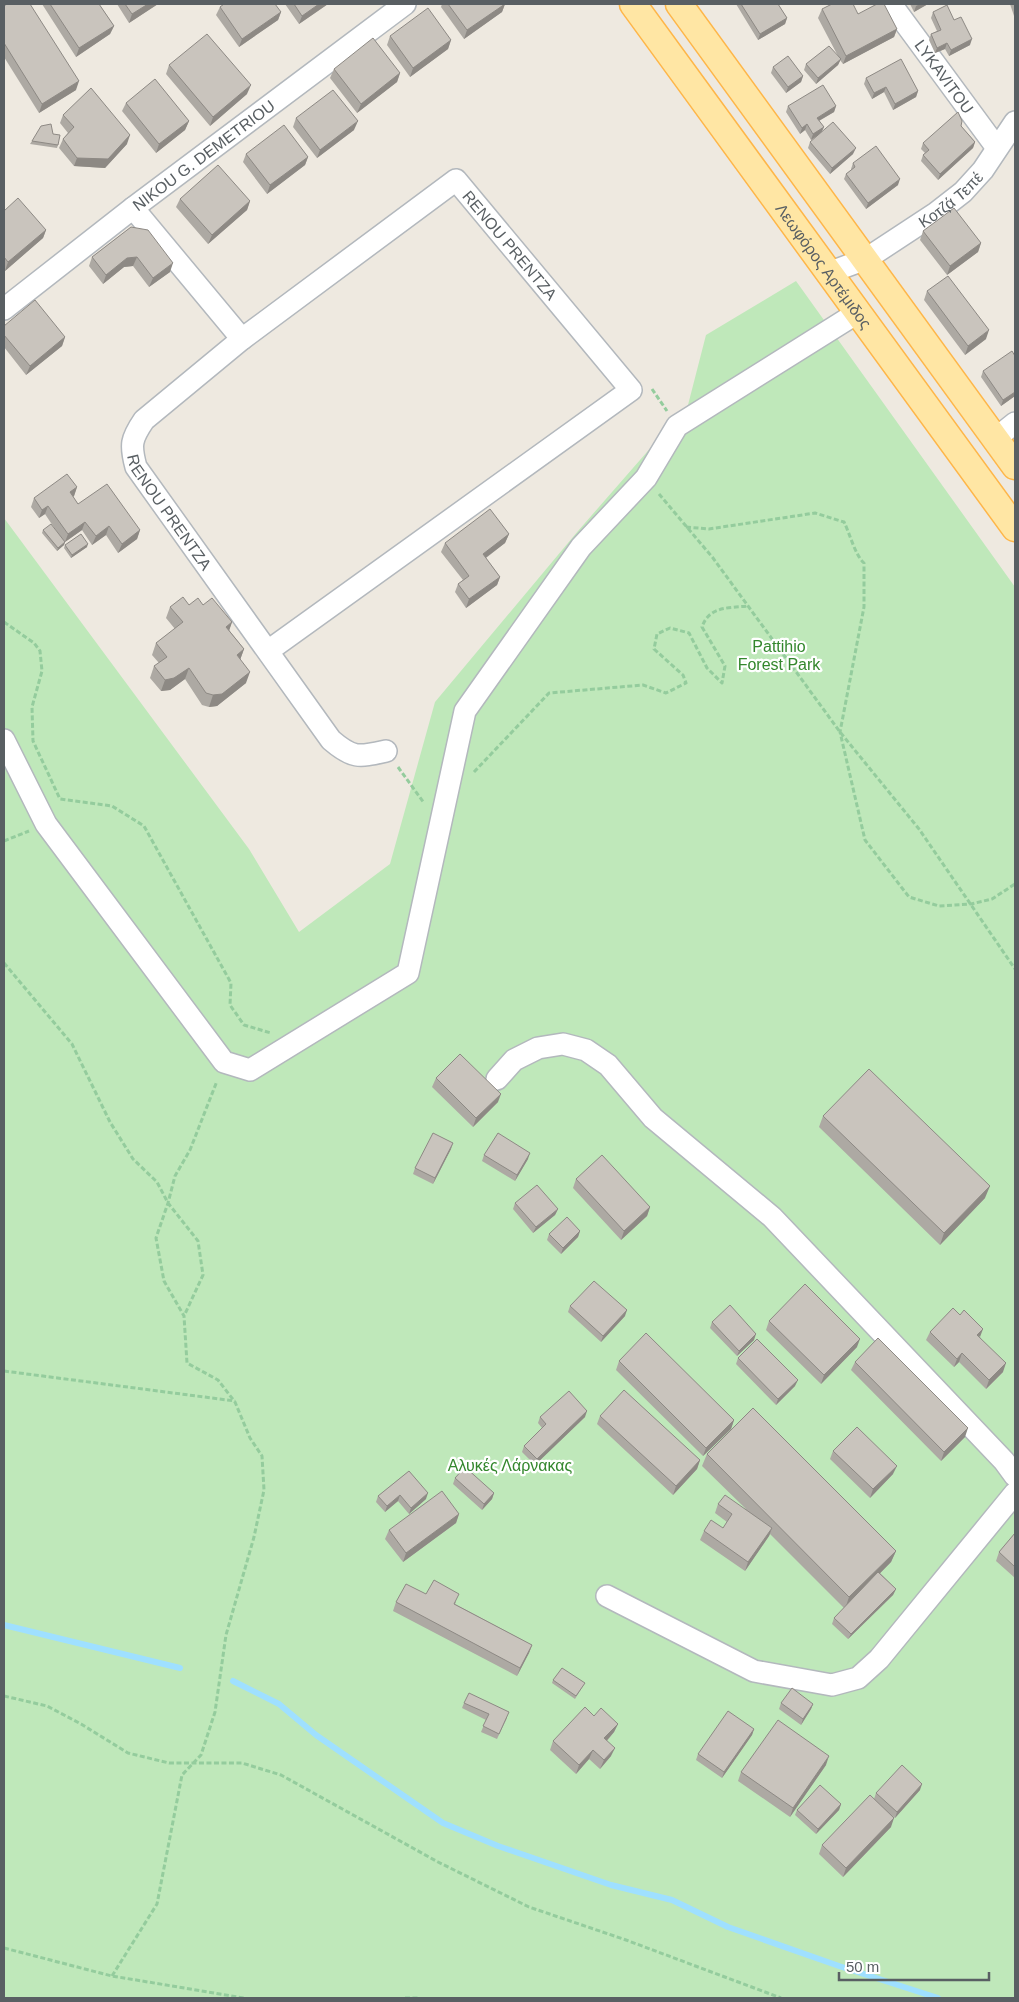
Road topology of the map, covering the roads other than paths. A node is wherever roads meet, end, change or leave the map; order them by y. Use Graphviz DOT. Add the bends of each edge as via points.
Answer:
graph roads {
  1 [pos="405,4"];
  2 [pos="633,4"];
  3 [pos="680,4"];
  4 [pos="891,4"];
  5 [pos="1015,122"];
  6 [pos="997,148"];
  7 [pos="133,208"];
  8 [pos="866,259"];
  9 [pos="828,273"];
  10 [pos="4,309"];
  11 [pos="857,313"];
  12 [pos="242,339"];
  13 [pos="1015,423"];
  14 [pos="995,439"];
  15 [pos="1015,466"];
  16 [pos="1015,528"];
  17 [pos="268,651"];
  18 [pos="4,740"];
  19 [pos="386,751"];
  20 [pos="497,1079"];
  21 [pos="1011,1465"];
  22 [pos="1015,1493"];
  23 [pos="607,1596"];
  1 -- 7 [label="street, NIKOU G. DEMETRIOU"];
  2 -- 9 [label="main road, Λεωφόρος Αρτέμιδος"];
  3 -- 8 [label="main road"];
  4 -- 6 [label="street, LYKAVITOU"];
  5 -- 6 [label="street, Κοτζά Τεπέ"];
  6 -- 8 [label="street, Κοτζά Τεπέ" via="963,192"];
  7 -- 10 [label="street, NIKOU G. DEMETRIOU"];
  7 -- 12 [label="street"];
  8 -- 9 [label="street, Κοτζά Τεπέ"];
  8 -- 14 [label="main road"];
  9 -- 11 [label="main road, Λεωφόρος Αρτέμιδος"];
  11 -- 16 [label="main road, Λεωφόρος Αρτέμιδος"];
  11 -- 18 [label="street" via="677,426 646,478 581,547 465,711 408,973 250,1070 224,1062 46,824"];
  12 -- 17 [label="street, RENOU PRENTZA" via="144,420 132,437 132,451 136,468"];
  12 -- 17 [label="street, RENOU PRENTZA" via="456,180 631,390"];
  13 -- 14 [label="street"];
  14 -- 15 [label="main road"];
  17 -- 19 [label="street, RENOU PRENTZA" via="331,740 346,753 364,756"];
  20 -- 21 [label="street" via="514,1060 538,1048 563,1044 586,1050 608,1066 653,1118 772,1218"];
  22 -- 23 [label="street" via="880,1659 858,1678 832,1684 754,1670"];
}
